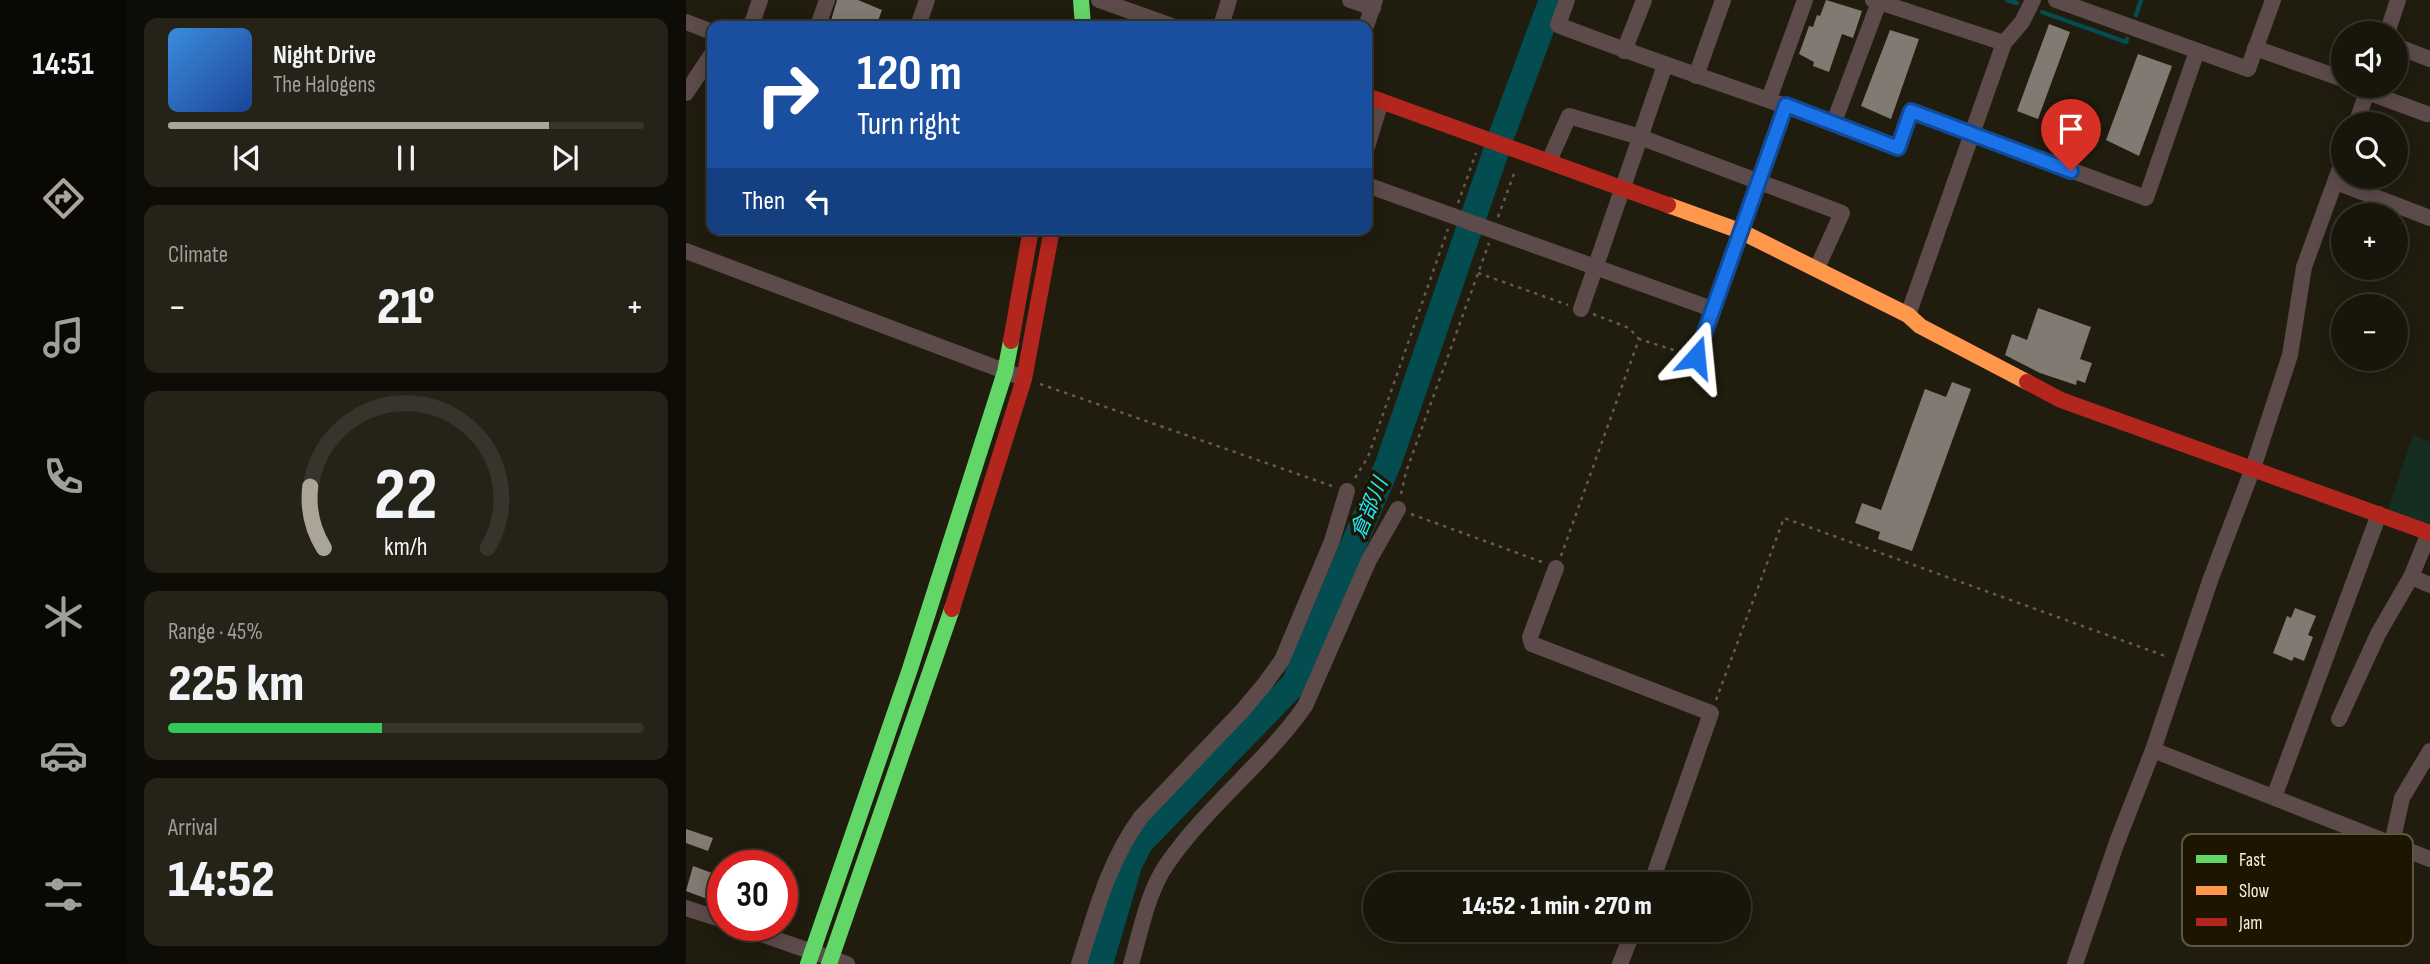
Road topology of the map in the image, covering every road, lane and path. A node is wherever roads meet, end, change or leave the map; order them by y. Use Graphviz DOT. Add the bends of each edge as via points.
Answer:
graph roads {
  1 [pos="760,0"];
  2 [pos="827,0"];
  3 [pos="927,0"];
  4 [pos="1081,0"];
  5 [pos="1099,0"];
  6 [pos="1229,0"];
  7 [pos="1350,0"];
  8 [pos="1567,0"];
  9 [pos="1644,0"];
  10 [pos="1723,0"];
  11 [pos="1805,0"];
  12 [pos="2033,0"];
  13 [pos="2056,0"];
  14 [pos="2273,0"];
  15 [pos="2399,0"];
  16 [pos="1876,1"];
  17 [pos="1374,4"];
  18 [pos="753,21"];
  19 [pos="820,21"];
  20 [pos="920,21"];
  21 [pos="1083,21"];
  22 [pos="1158,21"];
  23 [pos="1223,21"];
  24 [pos="1368,21"];
  25 [pos="2391,21"];
  26 [pos="686,22"];
  27 [pos="707,30"];
  28 [pos="2004,43"];
  29 [pos="2255,48"];
  30 [pos="1624,51"];
  31 [pos="2197,51"];
  32 [pos="2408,51"];
  33 [pos="2430,59"];
  34 [pos="707,62"];
  35 [pos="1665,65"];
  36 [pos="2331,75"];
  37 [pos="1696,76"];
  38 [pos="686,93"];
  39 [pos="2390,98"];
  40 [pos="1374,99"];
  41 [pos="1769,99"];
  42 [pos="1786,105"];
  43 [pos="2427,114"];
  44 [pos="1834,122"];
  45 [pos="1971,135"];
  46 [pos="1640,137"];
  47 [pos="1501,144"];
  48 [pos="1549,161"];
  49 [pos="1758,182"];
  50 [pos="1372,187"];
  51 [pos="1623,187"];
  52 [pos="2333,189"];
  53 [pos="2356,189"];
  54 [pos="2430,218"];
  55 [pos="1473,225"];
  56 [pos="1740,231"];
  57 [pos="1030,235"];
  58 [pos="1051,235"];
  59 [pos="686,251"];
  60 [pos="1594,268"];
  61 [pos="1817,268"];
  62 [pos="1478,273"];
  63 [pos="1581,309"];
  64 [pos="1712,309"];
  65 [pos="1908,316"];
  66 [pos="1639,339"];
  67 [pos="1696,357"];
  68 [pos="1005,372"];
  69 [pos="1024,379"];
  70 [pos="2253,468"];
  71 [pos="1351,493"];
  72 [pos="1393,507"];
  73 [pos="2379,514"];
  74 [pos="2429,533"];
  75 [pos="1556,568"];
  76 [pos="2411,577"];
  77 [pos="2430,585"];
  78 [pos="2182,664"];
  79 [pos="1711,713"];
  80 [pos="2339,719"];
  81 [pos="2153,750"];
  82 [pos="2430,751"];
  83 [pos="2274,797"];
  84 [pos="2369,834"];
  85 [pos="2394,834"];
  86 [pos="2413,852"];
  87 [pos="2430,859"];
  88 [pos="1655,872"];
  89 [pos="686,908"];
  90 [pos="707,915"];
  91 [pos="772,941"];
  92 [pos="1629,942"];
  93 [pos="810,958"];
  94 [pos="836,962"];
  95 [pos="1079,964"];
  96 [pos="1131,964"];
  97 [pos="1620,964"];
  98 [pos="2075,964"];
  1 -- 18 [label="street"];
  2 -- 19 [label="street"];
  3 -- 20 [label="street"];
  4 -- 21 [label="street"];
  5 -- 22 [label="street"];
  6 -- 23 [label="street"];
  7 -- 17 [label="street"];
  8 -- 30 [label="street" via="1558,25"];
  9 -- 30 [label="street"];
  10 -- 37 [label="street"];
  11 -- 41 [label="street"];
  12 -- 28 [label="street"];
  13 -- 31 [label="street"];
  14 -- 29 [label="street"];
  15 -- 25 [label="street"];
  16 -- 28 [label="street"];
  16 -- 44 [label="street"];
  17 -- 24 [label="street"];
  26 -- 27 [label="street"];
  28 -- 45 [label="street"];
  29 -- 31 [label="street" via="2248,69"];
  29 -- 36 [label="street"];
  30 -- 35 [label="street"];
  31 -- 45 [label="street" via="2146,198"];
  32 -- 33 [label="street"];
  34 -- 38 [label="street"];
  35 -- 37 [label="street"];
  35 -- 46 [label="street"];
  37 -- 41 [label="street"];
  39 -- 43 [label="street"];
  40 -- 47 [label="street"];
  41 -- 42 [label="street"];
  42 -- 44 [label="street"];
  42 -- 49 [label="street"];
  44 -- 45 [label="street" via="1898,148 1911,111"];
  45 -- 65 [label="street"];
  46 -- 48 [label="street" via="1569,116"];
  46 -- 49 [label="street"];
  46 -- 51 [label="street"];
  47 -- 48 [label="street"];
  47 -- 55 [label="path"];
  47 -- 55 [label="path"];
  48 -- 51 [label="street"];
  49 -- 56 [label="street"];
  49 -- 61 [label="street" via="1842,213"];
  50 -- 55 [label="street"];
  51 -- 56 [label="street"];
  51 -- 60 [label="street"];
  52 -- 70 [label="street" via="2304,267 2290,355"];
  53 -- 54 [label="street"];
  55 -- 60 [label="street"];
  55 -- 62 [label="path"];
  55 -- 71 [label="path"];
  56 -- 61 [label="street"];
  56 -- 64 [label="street"];
  57 -- 68 [label="street"];
  58 -- 69 [label="street"];
  59 -- 68 [label="street"];
  60 -- 63 [label="street"];
  60 -- 64 [label="street"];
  61 -- 65 [label="street"];
  62 -- 63 [label="path"];
  62 -- 72 [label="path"];
  63 -- 66 [label="path" via="1629,328"];
  64 -- 67 [label="street"];
  65 -- 70 [label="street" via="2061,400"];
  66 -- 67 [label="path"];
  66 -- 75 [label="path"];
  68 -- 69 [label="street"];
  68 -- 93 [label="street" via="910,669"];
  69 -- 71 [label="path"];
  69 -- 94 [label="street"];
  70 -- 73 [label="street"];
  70 -- 78 [label="street"];
  71 -- 72 [label="path"];
  71 -- 95 [label="street" via="1282,660 1243,710 1130,832 1104,887"];
  72 -- 75 [label="path"];
  72 -- 96 [label="street" via="1305,706 1166,865 1151,895"];
  73 -- 74 [label="street"];
  73 -- 83 [label="street"];
  74 -- 76 [label="street"];
  75 -- 79 [label="street" via="1530,637 1532,644"];
  76 -- 77 [label="street"];
  76 -- 80 [label="street" via="2378,634"];
  78 -- 79 [label="path" via="1784,519"];
  78 -- 81 [label="street"];
  79 -- 88 [label="street"];
  81 -- 83 [label="street"];
  81 -- 98 [label="street"];
  82 -- 85 [label="street" via="2402,798"];
  83 -- 84 [label="street"];
  86 -- 87 [label="street"];
  89 -- 90 [label="street"];
  91 -- 93 [label="street"];
  92 -- 97 [label="street"];
  93 -- 94 [label="street"];
}
